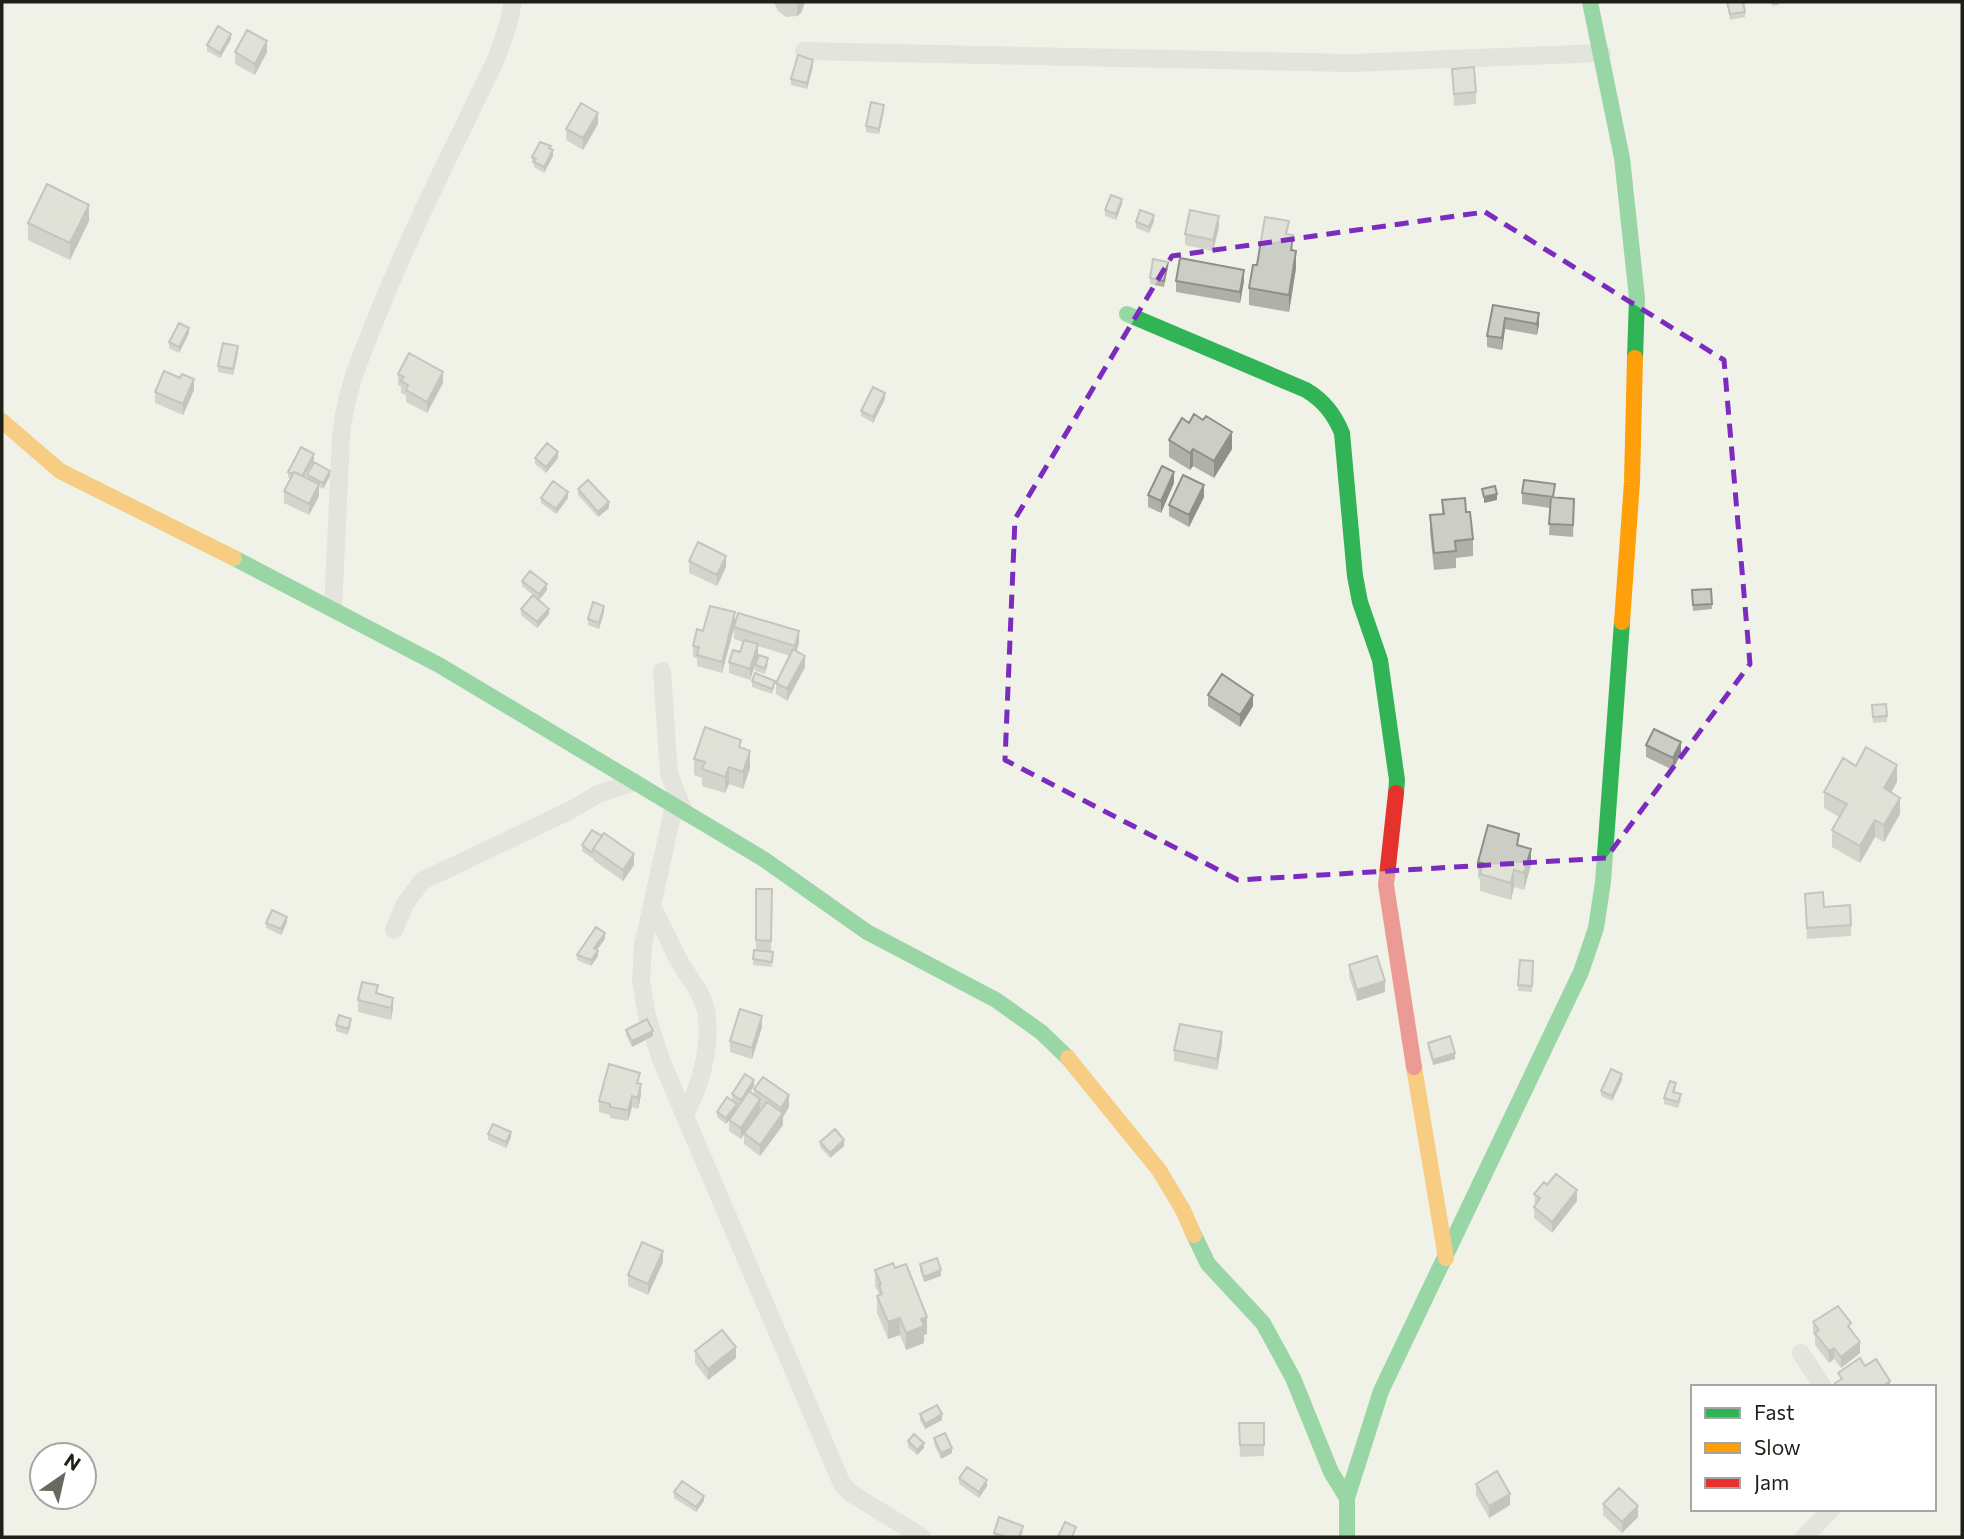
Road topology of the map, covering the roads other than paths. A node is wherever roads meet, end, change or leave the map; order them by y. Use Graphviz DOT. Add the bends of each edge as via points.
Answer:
graph roads {
  1 [pos="513,2"];
  2 [pos="1590,2"];
  3 [pos="804,51"];
  4 [pos="1602,52"];
  5 [pos="1127,314"];
  6 [pos="2,421"];
  7 [pos="333,609"];
  8 [pos="662,671"];
  9 [pos="634,782"];
  10 [pos="679,809"];
  11 [pos="652,906"];
  12 [pos="394,930"];
  13 [pos="684,1115"];
  14 [pos="1446,1258"];
  15 [pos="1801,1353"];
  16 [pos="1822,1385"];
  17 [pos="1347,1498"];
  18 [pos="1830,1511"];
  19 [pos="922,1537"];
  20 [pos="1347,1537"];
  21 [pos="1804,1537"];
  1 -- 7 [label="street" via="497,57 402,255 350,388 341,437"];
  2 -- 4 [label="street"];
  3 -- 4 [label="street" via="1352,63"];
  4 -- 14 [label="street" via="1622,158 1637,298 1632,482 1603,882 1596,928 1581,972"];
  5 -- 14 [label="street" via="1306,390 1333,412 1342,433 1355,576 1380,660 1397,780 1386,885 1389,914"];
  6 -- 7 [label="street" via="60,471"];
  7 -- 9 [label="street" via="439,664"];
  8 -- 10 [label="street" via="668,774"];
  9 -- 10 [label="street"];
  9 -- 12 [label="street" via="598,794 422,881"];
  10 -- 11 [label="street"];
  10 -- 17 [label="street" via="765,860 867,932 1018,1014 1077,1066 1173,1191 1208,1264 1263,1323"];
  11 -- 13 [label="street" via="641,982 661,1060"];
  11 -- 13 [label="street" via="706,1011 706,1051 694,1100"];
  13 -- 19 [label="street" via="842,1484"];
  14 -- 17 [label="street" via="1381,1391"];
  15 -- 16 [label="street"];
  17 -- 20 [label="street"];
  18 -- 21 [label="street"];
}
